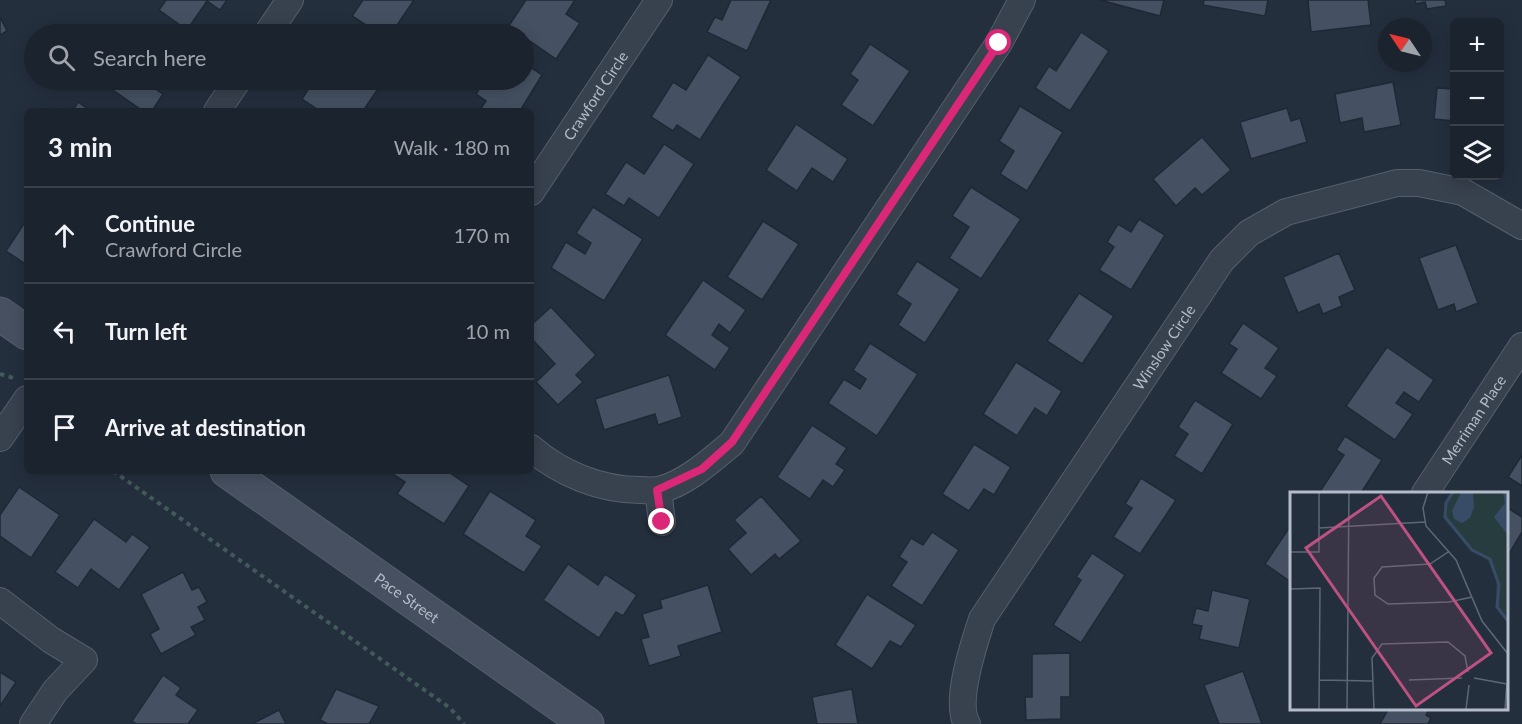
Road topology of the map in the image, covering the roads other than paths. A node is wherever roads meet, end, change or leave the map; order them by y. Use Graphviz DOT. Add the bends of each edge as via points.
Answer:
graph roads {
  1 [pos="290,0"];
  2 [pos="659,0"];
  3 [pos="1022,0"];
  4 [pos="274,24"];
  5 [pos="231,90"];
  6 [pos="219,108"];
  7 [pos="534,188"];
  8 [pos="1522,226"];
  9 [pos="0,314"];
  10 [pos="24,331"];
  11 [pos="1522,346"];
  12 [pos="23,389"];
  13 [pos="0,438"];
  14 [pos="534,451"];
  15 [pos="231,474"];
  16 [pos="657,490"];
  17 [pos="1426,492"];
  18 [pos="662,522"];
  19 [pos="0,601"];
  20 [pos="33,724"];
  21 [pos="587,724"];
  22 [pos="966,724"];
  1 -- 4 [label="street"];
  2 -- 7 [label="street, Crawford Circle"];
  3 -- 16 [label="street" via="999,43 732,442 702,469"];
  5 -- 6 [label="street"];
  8 -- 22 [label="street, Winslow Circle" via="1463,192 1419,183 1396,183 1286,212 1249,233 1222,260 982,620 967,667 962,716"];
  9 -- 10 [label="main road"];
  11 -- 17 [label="street, Merriman Place"];
  12 -- 13 [label="street"];
  14 -- 16 [label="street" via="577,478 620,490"];
  15 -- 21 [label="main road, Pace Street"];
  16 -- 18 [label="street"];
  19 -- 20 [label="street" via="84,660 55,691"];
}
